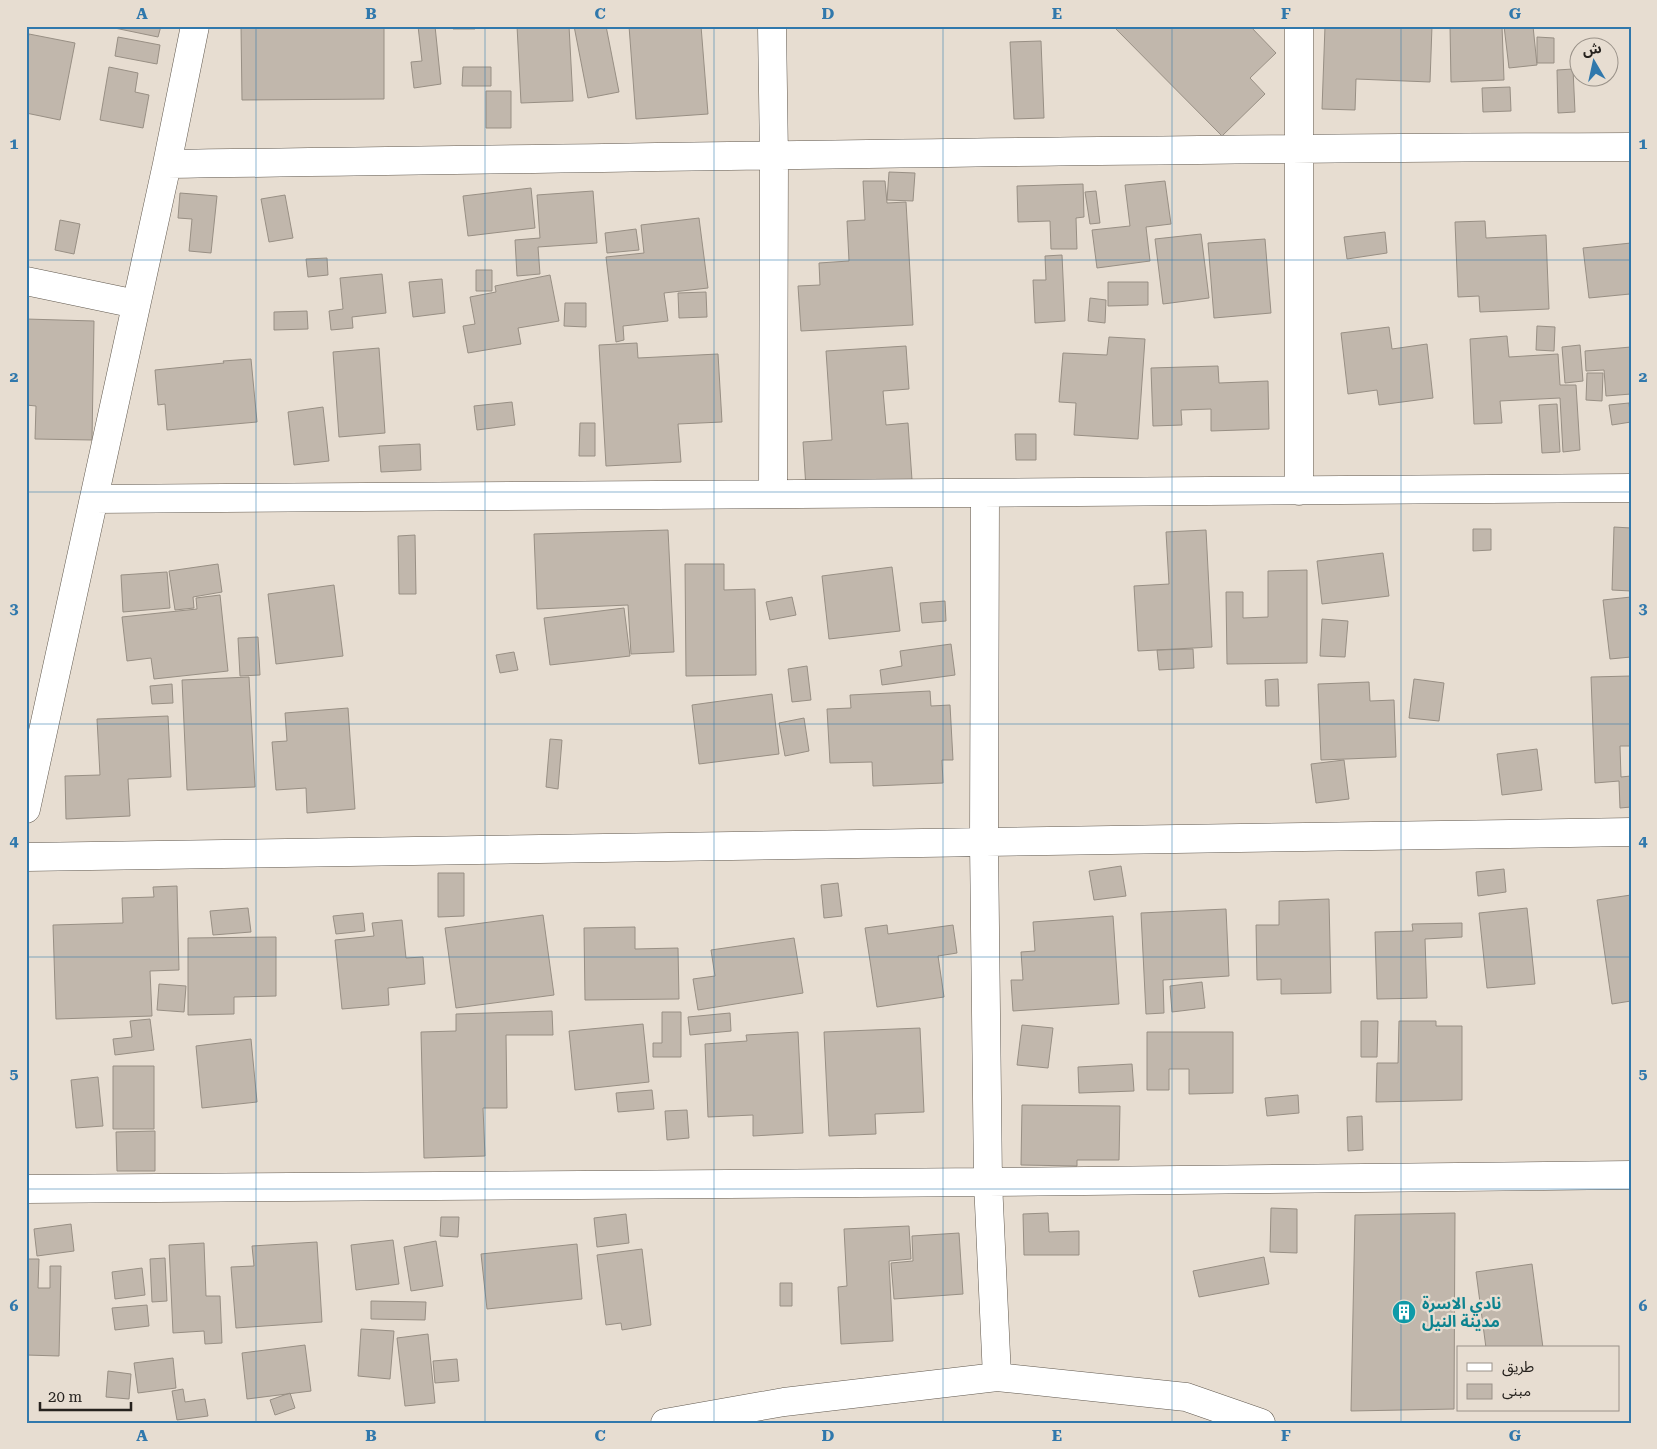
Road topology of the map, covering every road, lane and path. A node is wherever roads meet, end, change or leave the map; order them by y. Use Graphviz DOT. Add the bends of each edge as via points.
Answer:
graph roads {
  1 [pos="195,26"];
  2 [pos="772,26"];
  3 [pos="1299,26"];
  4 [pos="1631,147"];
  5 [pos="1298,148"];
  6 [pos="774,157"];
  7 [pos="167,164"];
  8 [pos="26,280"];
  9 [pos="136,304"];
  10 [pos="1631,488"];
  11 [pos="1299,491"];
  12 [pos="773,494"];
  13 [pos="985,494"];
  14 [pos="94,500"];
  15 [pos="26,809"];
  16 [pos="1631,832"];
  17 [pos="984,843"];
  18 [pos="26,857"];
  19 [pos="1631,1175"];
  20 [pos="988,1182"];
  21 [pos="26,1189"];
  22 [pos="997,1377"];
  23 [pos="786,1412"];
  24 [pos="665,1423"];
  25 [pos="1262,1423"];
  1 -- 7 [label="street"];
  2 -- 6 [label="street"];
  3 -- 5 [label="street"];
  4 -- 5 [label="street"];
  5 -- 6 [label="street"];
  5 -- 11 [label="street"];
  6 -- 7 [label="street"];
  6 -- 12 [label="street"];
  7 -- 9 [label="street"];
  8 -- 9 [label="street"];
  9 -- 14 [label="street"];
  10 -- 11 [label="street"];
  11 -- 13 [label="street"];
  12 -- 13 [label="street"];
  12 -- 14 [label="street"];
  13 -- 17 [label="street"];
  14 -- 15 [label="street"];
  16 -- 17 [label="street"];
  17 -- 18 [label="street"];
  17 -- 20 [label="street"];
  19 -- 20 [label="street"];
  20 -- 21 [label="street"];
  20 -- 22 [label="street"];
  22 -- 23 [label="street"];
  22 -- 25 [label="street" via="1186,1397"];
  23 -- 24 [label="street"];
}
